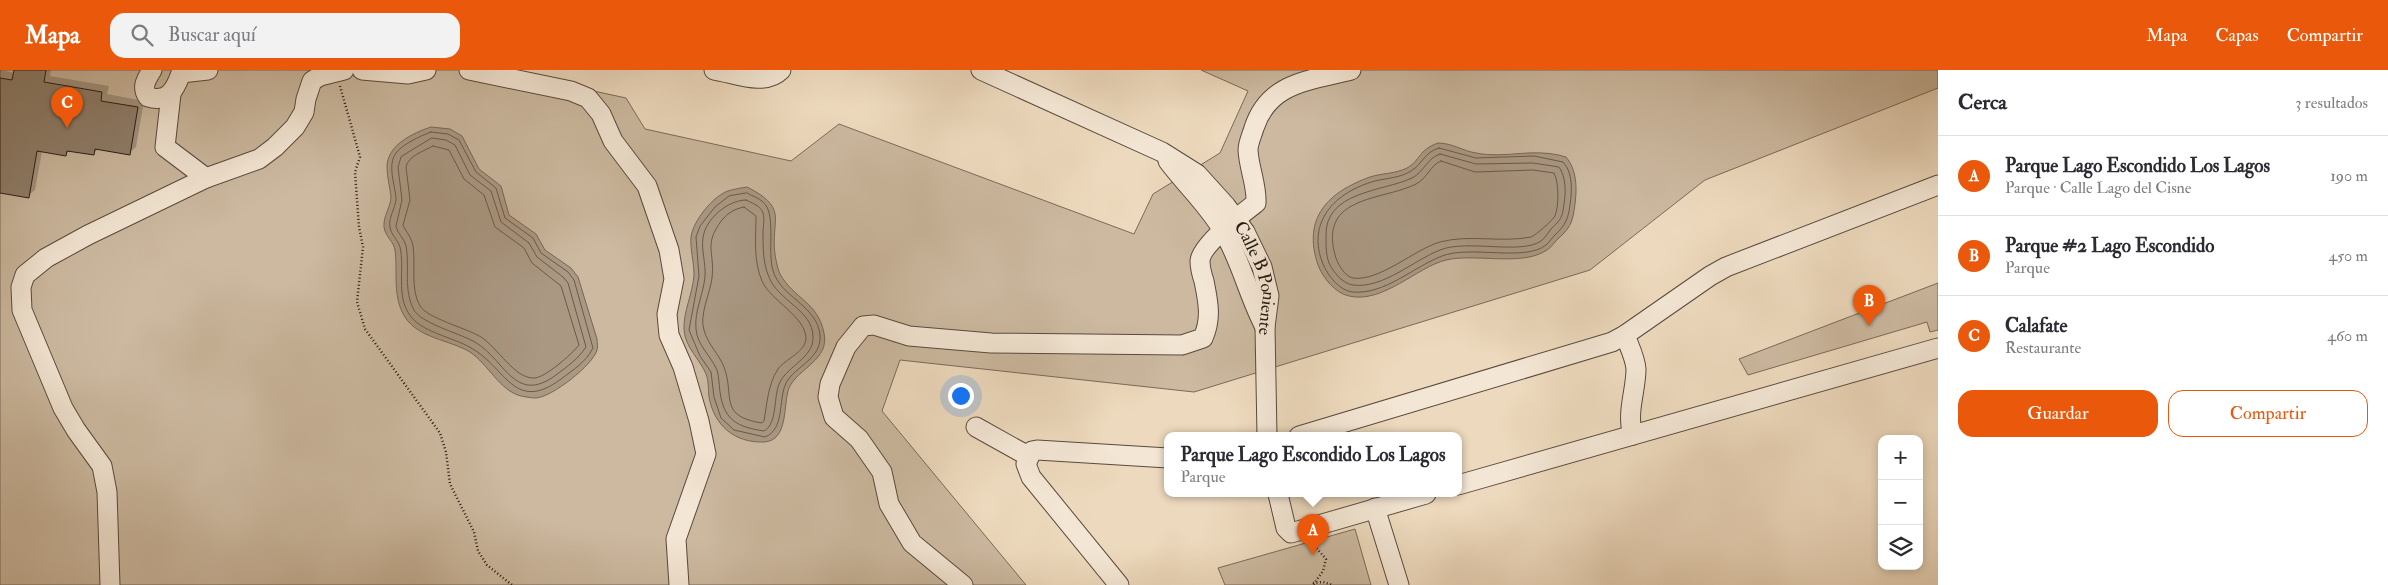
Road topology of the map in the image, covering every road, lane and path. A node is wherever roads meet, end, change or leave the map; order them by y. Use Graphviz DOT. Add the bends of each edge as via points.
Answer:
graph roads {
  1 [pos="152,70"];
  2 [pos="159,70"];
  3 [pos="208,70"];
  4 [pos="362,70"];
  5 [pos="426,70"];
  6 [pos="469,70"];
  7 [pos="714,70"];
  8 [pos="781,70"];
  9 [pos="981,70"];
  10 [pos="1351,70"];
  11 [pos="339,71"];
  12 [pos="181,73"];
  13 [pos="171,94"];
  14 [pos="206,178"];
  15 [pos="1938,185"];
  16 [pos="1230,225"];
  17 [pos="1625,335"];
  18 [pos="1938,348"];
  19 [pos="976,427"];
  20 [pos="1267,432"];
  21 [pos="1312,432"];
  22 [pos="1633,435"];
  23 [pos="1028,456"];
  24 [pos="1164,458"];
  25 [pos="1462,484"];
  26 [pos="1279,497"];
  27 [pos="1415,497"];
  28 [pos="1375,508"];
  29 [pos="1311,542"];
  30 [pos="1313,584"];
  31 [pos="110,585"];
  32 [pos="512,585"];
  33 [pos="679,585"];
  34 [pos="963,585"];
  35 [pos="1119,585"];
  36 [pos="1333,585"];
  37 [pos="1398,585"];
  1 -- 13 [label="street" via="144,83 144,92 148,97 161,100"];
  2 -- 12 [label="street"];
  3 -- 12 [label="street"];
  4 -- 5 [label="street" via="408,74"];
  6 -- 33 [label="street" via="545,85 588,98 647,186 669,250 674,279 667,314 669,334 699,421 706,454 676,539"];
  7 -- 8 [label="street" via="760,80 774,77"];
  9 -- 16 [label="street, Calle B Poniente" via="1162,152 1197,174"];
  10 -- 16 [label="street" via="1278,91 1260,111 1248,147 1256,203"];
  11 -- 14 [label="street" via="312,81 304,112 295,127 275,147 259,158"];
  11 -- 32 [label="path" via="360,157 355,172 363,247 357,302 366,328 440,433 450,484 474,532 478,551 487,565"];
  12 -- 13 [label="street"];
  13 -- 14 [label="street" via="165,147"];
  14 -- 31 [label="street" via="88,234 46,258 25,275 21,287 22,310 63,408 102,466 107,492"];
  15 -- 17 [label="street" via="1726,267"];
  16 -- 20 [label="street, Calle B Poniente" via="1262,267 1268,296 1265,327"];
  16 -- 34 [label="street" via="1204,250 1200,261 1209,304 1209,324 1203,338 1182,345 992,343 909,336 874,325 863,326 846,347 829,391 834,416 860,439 882,472 889,504 912,543"];
  17 -- 21 [label="street" via="1612,342"];
  17 -- 22 [label="street" via="1636,369 1630,418"];
  18 -- 22 [label="street"];
  19 -- 23 [label="street"];
  22 -- 25 [label="street"];
  23 -- 24 [label="street" via="1037,450"];
  23 -- 35 [label="street" via="1026,464 1031,477"];
  26 -- 28 [label="street" via="1289,532 1293,533"];
  27 -- 28 [label="street"];
  28 -- 37 [label="street"];
  29 -- 30 [label="path" via="1326,559"];
  30 -- 36 [label="path"];
}
